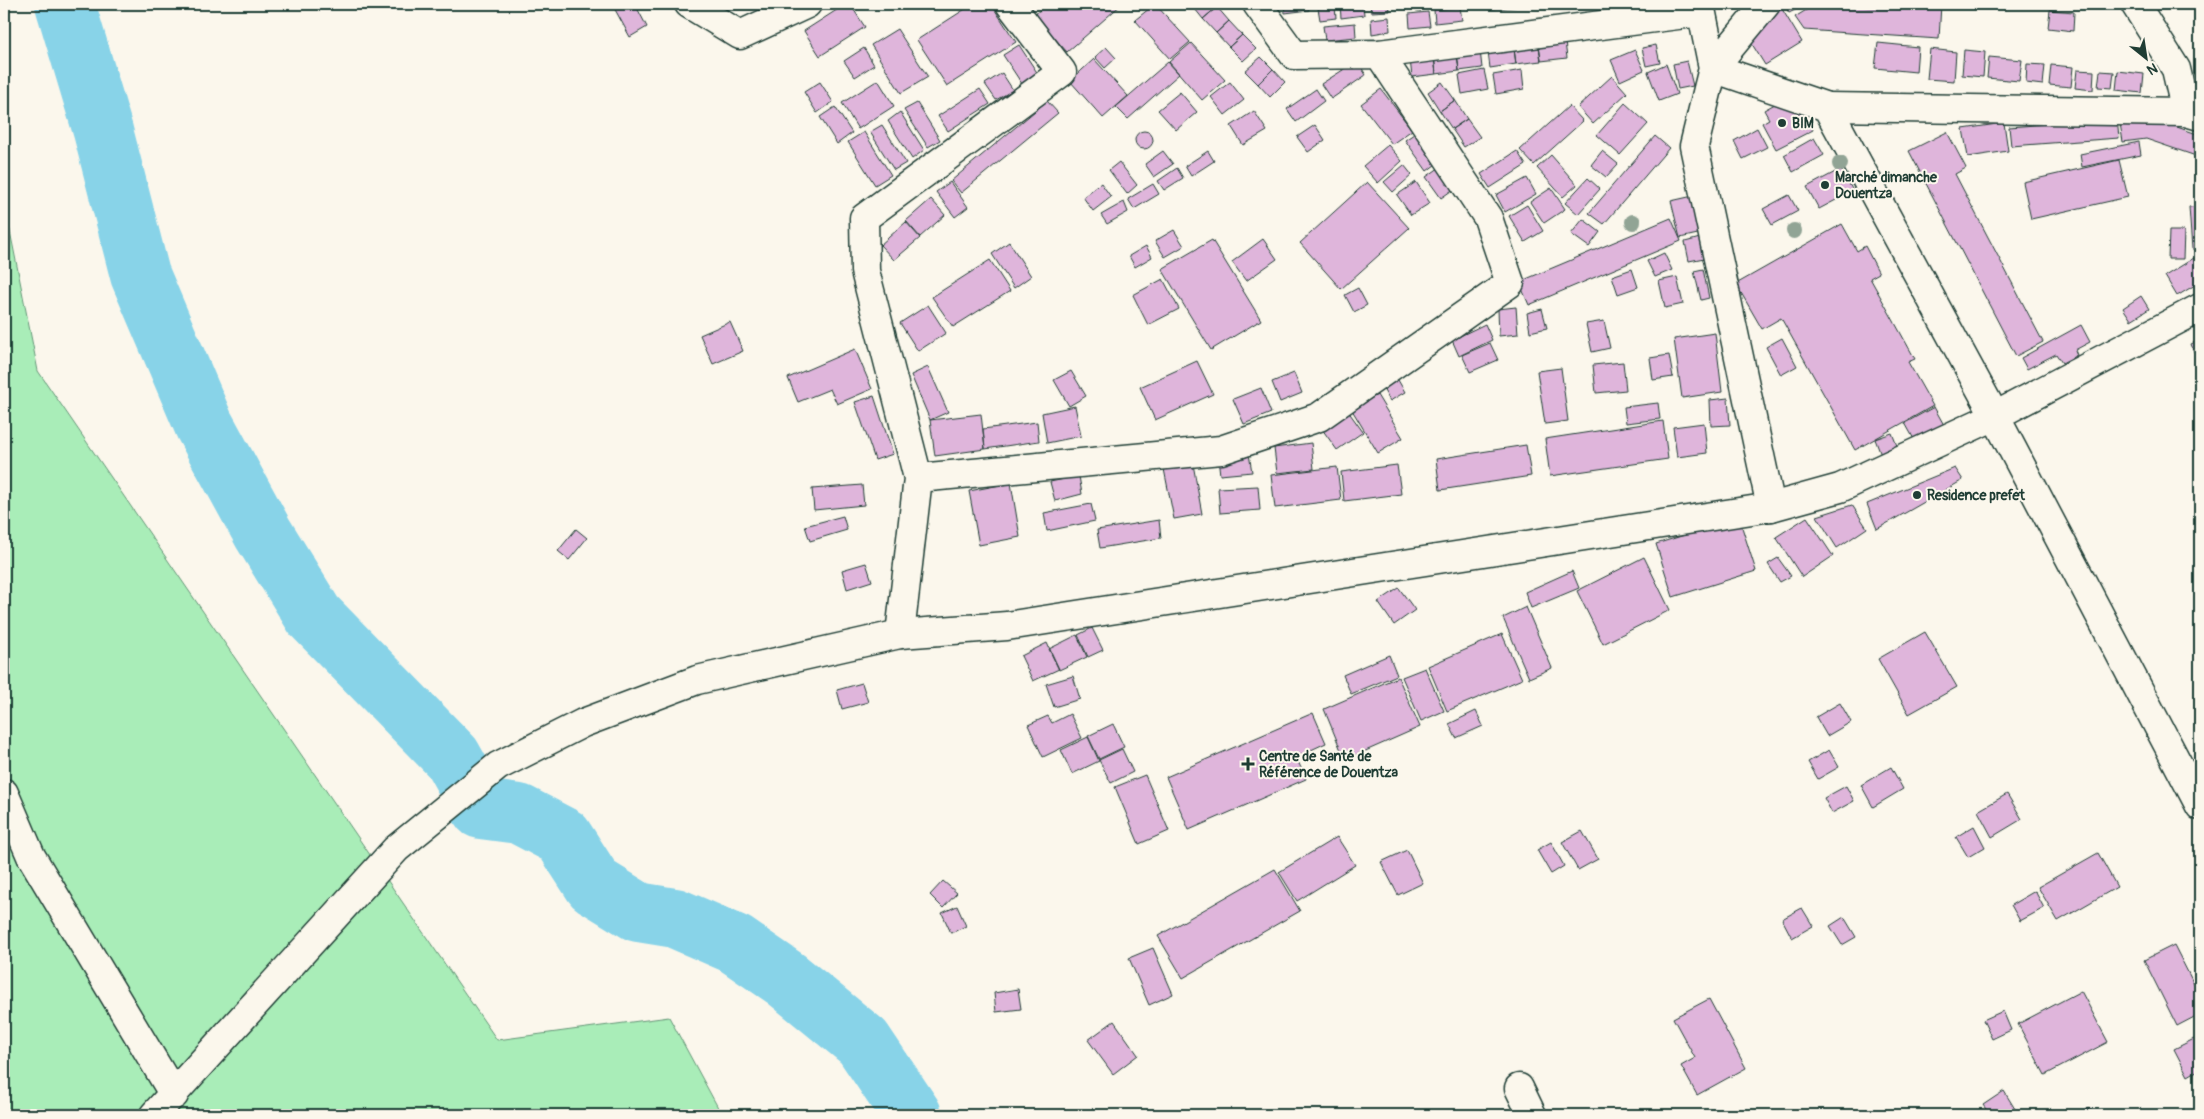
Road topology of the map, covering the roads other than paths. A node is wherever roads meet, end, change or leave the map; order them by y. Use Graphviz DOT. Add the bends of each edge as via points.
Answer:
graph roads {
  1 [pos="688,4"];
  2 [pos="807,4"];
  3 [pos="1010,4"];
  4 [pos="1257,4"];
  5 [pos="1766,4"];
  6 [pos="2135,4"];
  7 [pos="1700,8"];
  8 [pos="1379,54"];
  9 [pos="1713,68"];
  10 [pos="1827,107"];
  11 [pos="2193,114"];
  12 [pos="2200,308"];
  13 [pos="1995,416"];
  14 [pos="918,478"];
  15 [pos="1771,507"];
  16 [pos="900,634"];
  17 [pos="4,792"];
  18 [pos="2200,806"];
  19 [pos="1519,1088"];
  20 [pos="174,1095"];
  21 [pos="154,1115"];
  22 [pos="1532,1115"];
  1 -- 2 [label="street" via="740,35"];
  3 -- 14 [label="street" via="1062,72 864,218 864,271"];
  4 -- 8 [label="street" via="1294,55"];
  5 -- 9 [label="street"];
  6 -- 11 [label="street" via="2176,69"];
  7 -- 8 [label="street"];
  7 -- 9 [label="street"];
  8 -- 14 [label="street" via="1488,218 1510,283 1319,418 1221,450"];
  9 -- 10 [label="street"];
  9 -- 15 [label="street" via="1694,146"];
  10 -- 11 [label="street"];
  10 -- 13 [label="street"];
  12 -- 13 [label="street"];
  13 -- 15 [label="street" via="1840,488"];
  13 -- 18 [label="street"];
  14 -- 16 [label="street"];
  15 -- 16 [label="street" via="1007,626"];
  16 -- 20 [label="street" via="697,680 583,723 498,766 396,849"];
  17 -- 20 [label="street" via="31,856"];
  19 -- 22 [label="street"];
  20 -- 21 [label="street"];
}
